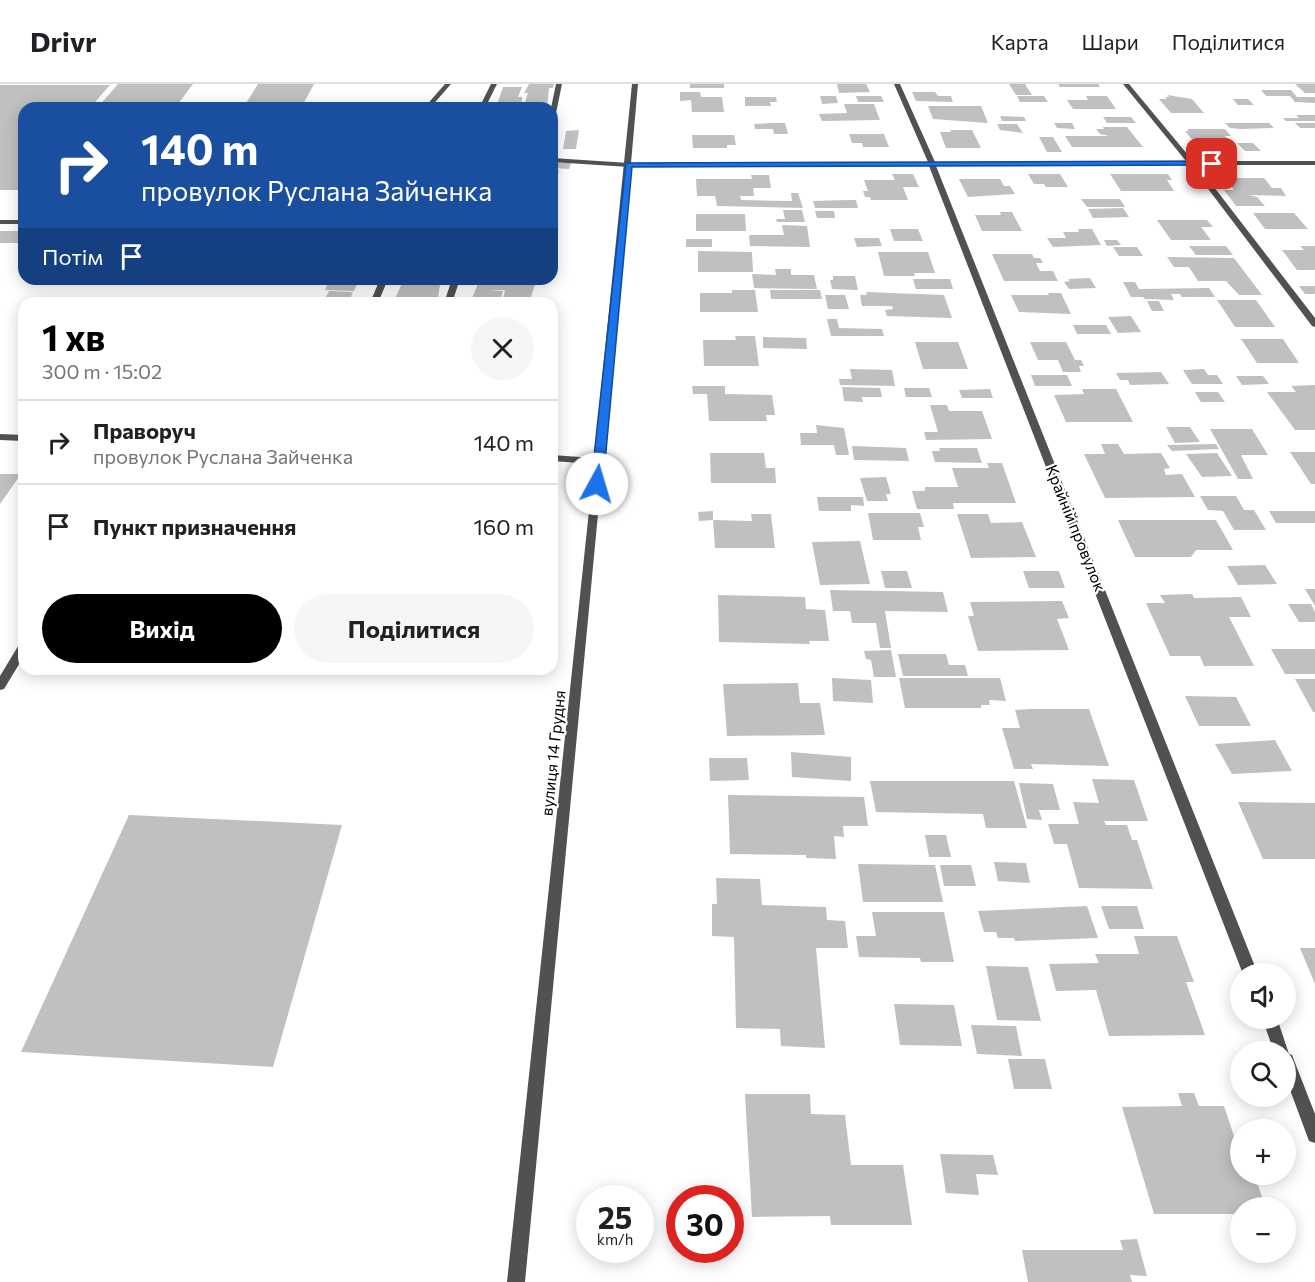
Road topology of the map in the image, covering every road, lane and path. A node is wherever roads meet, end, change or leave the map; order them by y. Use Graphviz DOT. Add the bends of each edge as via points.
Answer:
graph roads {
  1 [pos="448,84"];
  2 [pos="494,84"];
  3 [pos="559,84"];
  4 [pos="635,84"];
  5 [pos="897,84"];
  6 [pos="1126,84"];
  7 [pos="432,102"];
  8 [pos="485,102"];
  9 [pos="555,102"];
  10 [pos="558,160"];
  11 [pos="1315,163"];
  12 [pos="932,164"];
  13 [pos="1192,164"];
  14 [pos="628,165"];
  15 [pos="0,222"];
  16 [pos="18,222"];
  17 [pos="1315,324"];
  18 [pos="0,437"];
  19 [pos="18,438"];
  20 [pos="558,458"];
  21 [pos="599,461"];
  22 [pos="18,656"];
  23 [pos="0,687"];
  24 [pos="1247,963"];
  25 [pos="1296,1086"];
  26 [pos="1315,1135"];
  27 [pos="516,1282"];
  1 -- 7 [label="street"];
  2 -- 8 [label="street"];
  3 -- 9 [label="street"];
  4 -- 14 [label="street, вулиця 14 Грудня"];
  5 -- 12 [label="street, Крайній провулок"];
  6 -- 13 [label="street"];
  10 -- 14 [label="street"];
  11 -- 13 [label="street"];
  12 -- 13 [label="street"];
  12 -- 14 [label="street"];
  12 -- 24 [label="street, Крайній провулок"];
  13 -- 17 [label="street"];
  14 -- 21 [label="street, вулиця 14 Грудня"];
  15 -- 16 [label="street"];
  18 -- 19 [label="street"];
  20 -- 21 [label="street"];
  21 -- 27 [label="street, вулиця 14 Грудня"];
  22 -- 23 [label="street"];
  25 -- 26 [label="street"];
}
